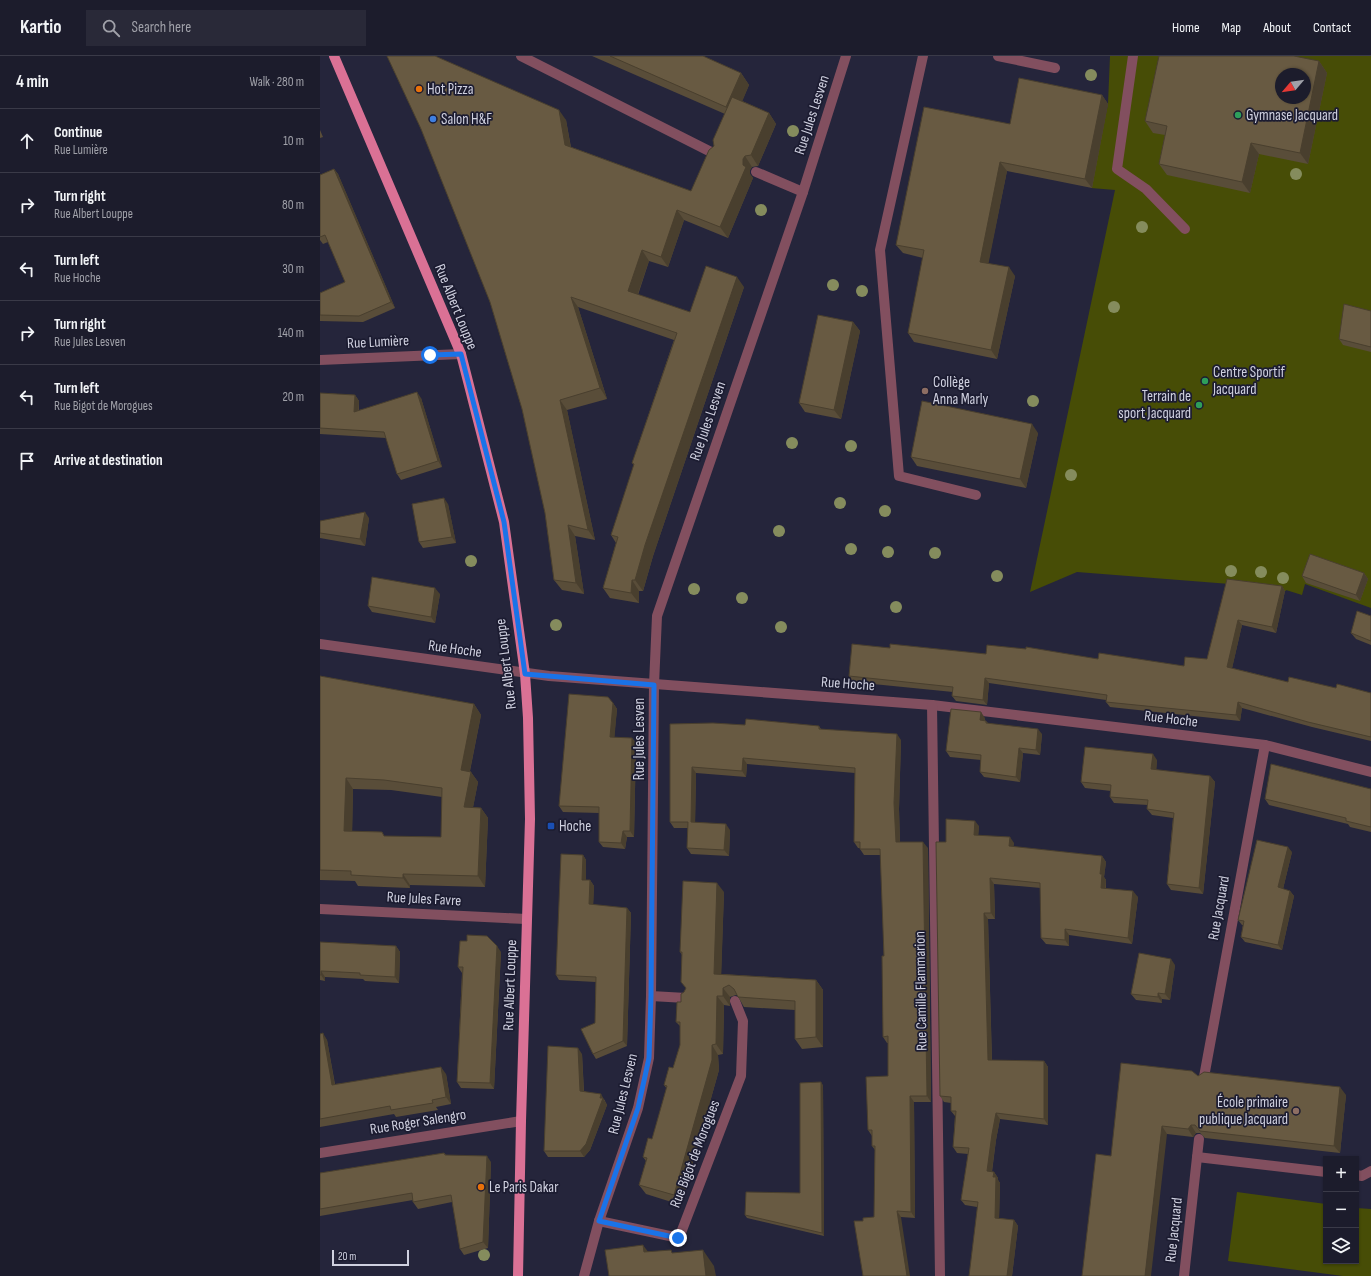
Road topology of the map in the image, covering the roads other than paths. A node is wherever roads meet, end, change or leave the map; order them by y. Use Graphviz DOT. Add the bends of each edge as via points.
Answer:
graph roads {
  1 [pos="334,56"];
  2 [pos="521,56"];
  3 [pos="846,56"];
  4 [pos="923,56"];
  5 [pos="998,56"];
  6 [pos="1133,56"];
  7 [pos="1055,68"];
  8 [pos="715,154"];
  9 [pos="756,172"];
  10 [pos="803,192"];
  11 [pos="1186,229"];
  12 [pos="461,354"];
  13 [pos="320,360"];
  14 [pos="976,495"];
  15 [pos="320,644"];
  16 [pos="525,674"];
  17 [pos="654,685"];
  18 [pos="932,705"];
  19 [pos="1265,745"];
  20 [pos="1371,772"];
  21 [pos="320,909"];
  22 [pos="526,919"];
  23 [pos="651,996"];
  24 [pos="686,998"];
  25 [pos="735,1001"];
  26 [pos="1204,1077"];
  27 [pos="520,1122"];
  28 [pos="1199,1139"];
  29 [pos="320,1153"];
  30 [pos="1197,1157"];
  31 [pos="1371,1171"];
  32 [pos="1323,1172"];
  33 [pos="1359,1176"];
  34 [pos="599,1221"];
  35 [pos="518,1276"];
  36 [pos="584,1276"];
  37 [pos="940,1276"];
  38 [pos="1184,1276"];
  1 -- 12 [label="main road, Rue Albert Louppe"];
  2 -- 8 [label="street"];
  3 -- 10 [label="street, Rue Jules Lesven"];
  4 -- 14 [label="street" via="880,250 899,476"];
  5 -- 7 [label="street"];
  6 -- 11 [label="street" via="1117,169 1146,189"];
  9 -- 10 [label="street"];
  10 -- 17 [label="street, Rue Jules Lesven" via="658,616"];
  12 -- 13 [label="street, Rue Lumière"];
  12 -- 16 [label="main road, Rue Albert Louppe" via="504,522"];
  15 -- 16 [label="street, Rue Hoche"];
  16 -- 17 [label="street, Rue Hoche"];
  16 -- 22 [label="main road, Rue Albert Louppe" via="530,819"];
  17 -- 18 [label="street, Rue Hoche"];
  17 -- 23 [label="street, Rue Jules Lesven"];
  18 -- 19 [label="street, Rue Hoche"];
  18 -- 37 [label="street, Rue Camille Flammarion"];
  19 -- 20 [label="street, Rue Hoche"];
  19 -- 26 [label="street, Rue Jacquard"];
  21 -- 22 [label="street, Rue Jules Favre"];
  22 -- 27 [label="main road, Rue Albert Louppe"];
  23 -- 24 [label="street"];
  23 -- 34 [label="street, Rue Jules Lesven" via="649,1058 638,1108"];
  25 -- 34 [label="street, Rue Bigot de Morogues" via="743,1021 741,1076 678,1238"];
  27 -- 29 [label="street, Rue Roger Salengro"];
  27 -- 35 [label="main road, Rue Albert Louppe"];
  28 -- 30 [label="street, Rue Jacquard"];
  30 -- 32 [label="street"];
  30 -- 38 [label="street, Rue Jacquard"];
  31 -- 33 [label="street"];
  34 -- 36 [label="street, Rue Jules Lesven"];
}
